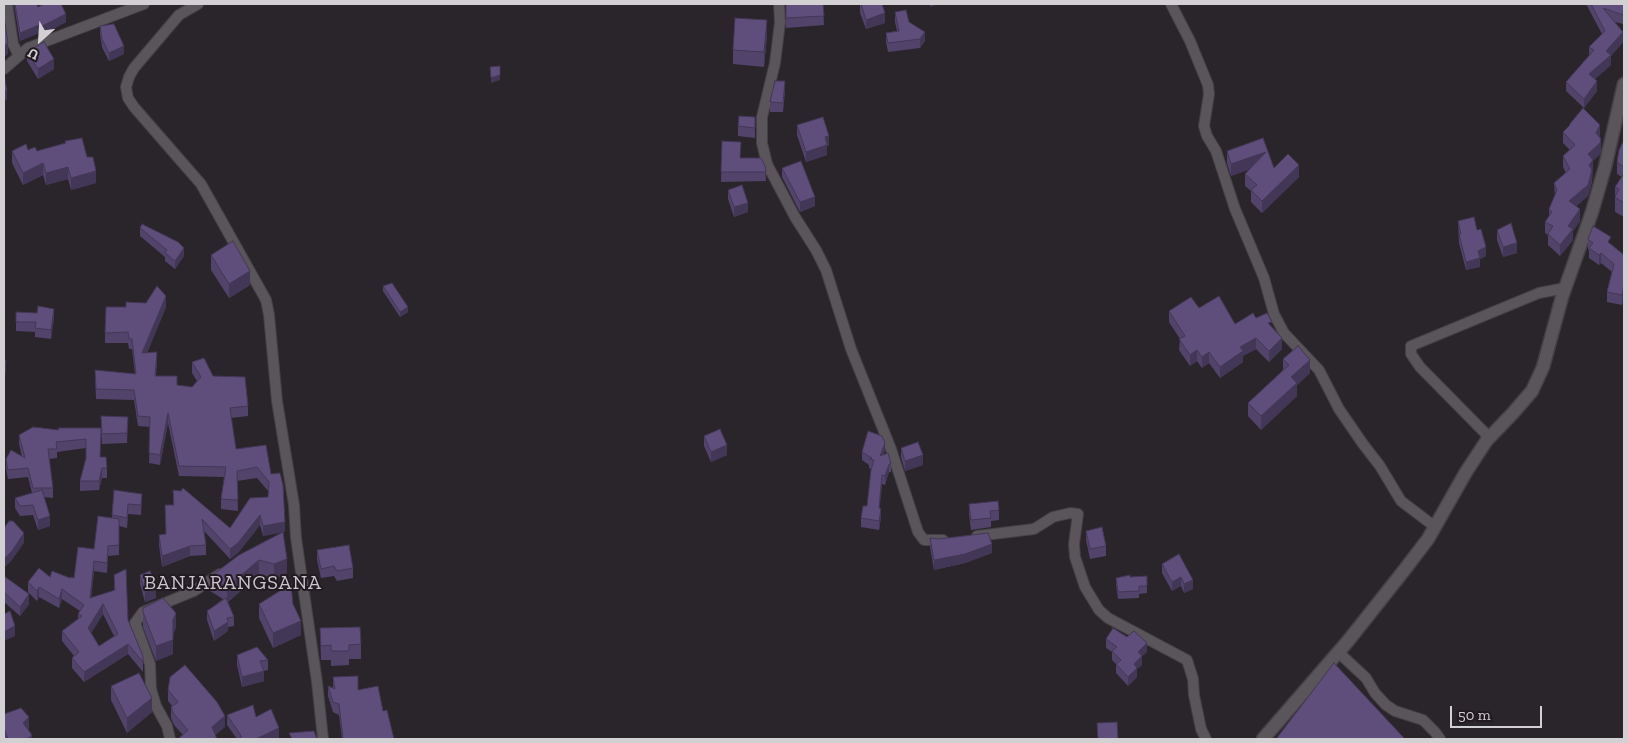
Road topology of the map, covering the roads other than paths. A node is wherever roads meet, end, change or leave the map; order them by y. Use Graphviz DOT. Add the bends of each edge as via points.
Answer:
graph roads {
  1 [pos="6,4"];
  2 [pos="144,4"];
  3 [pos="198,4"];
  4 [pos="779,4"];
  5 [pos="1171,4"];
  6 [pos="19,56"];
  7 [pos="4,69"];
  8 [pos="1624,84"];
  9 [pos="1565,288"];
  10 [pos="1490,438"];
  11 [pos="1434,526"];
  12 [pos="228,569"];
  13 [pos="1338,652"];
  14 [pos="170,739"];
  15 [pos="323,739"];
  16 [pos="1206,739"];
  17 [pos="1263,739"];
  18 [pos="1440,739"];
  1 -- 6 [label="street" via="12,44"];
  2 -- 6 [label="street" via="28,48"];
  3 -- 15 [label="street" via="179,15 134,68 126,87 134,107 201,184 266,300 277,401 294,505 292,539 317,682"];
  4 -- 16 [label="street" via="780,22 774,63 762,117 762,143 767,164 826,270 851,349 891,449 918,532 928,541 1034,530 1053,518 1078,514 1075,558 1085,587 1108,618 1187,660 1201,729"];
  5 -- 11 [label="street" via="1208,85 1204,126 1264,278 1274,314 1284,333 1319,370 1339,409 1401,501"];
  6 -- 7 [label="street"];
  8 -- 9 [label="street" via="1592,212"];
  9 -- 10 [label="street" via="1543,367 1532,391"];
  9 -- 10 [label="street" via="1539,292 1411,346 1411,354 1420,367"];
  10 -- 11 [label="street"];
  11 -- 13 [label="street" via="1402,574"];
  12 -- 14 [label="street" via="194,591 143,612 135,623 150,664 151,689 156,706"];
  13 -- 17 [label="street"];
  13 -- 18 [label="street" via="1366,678 1386,705 1423,720"];
}
